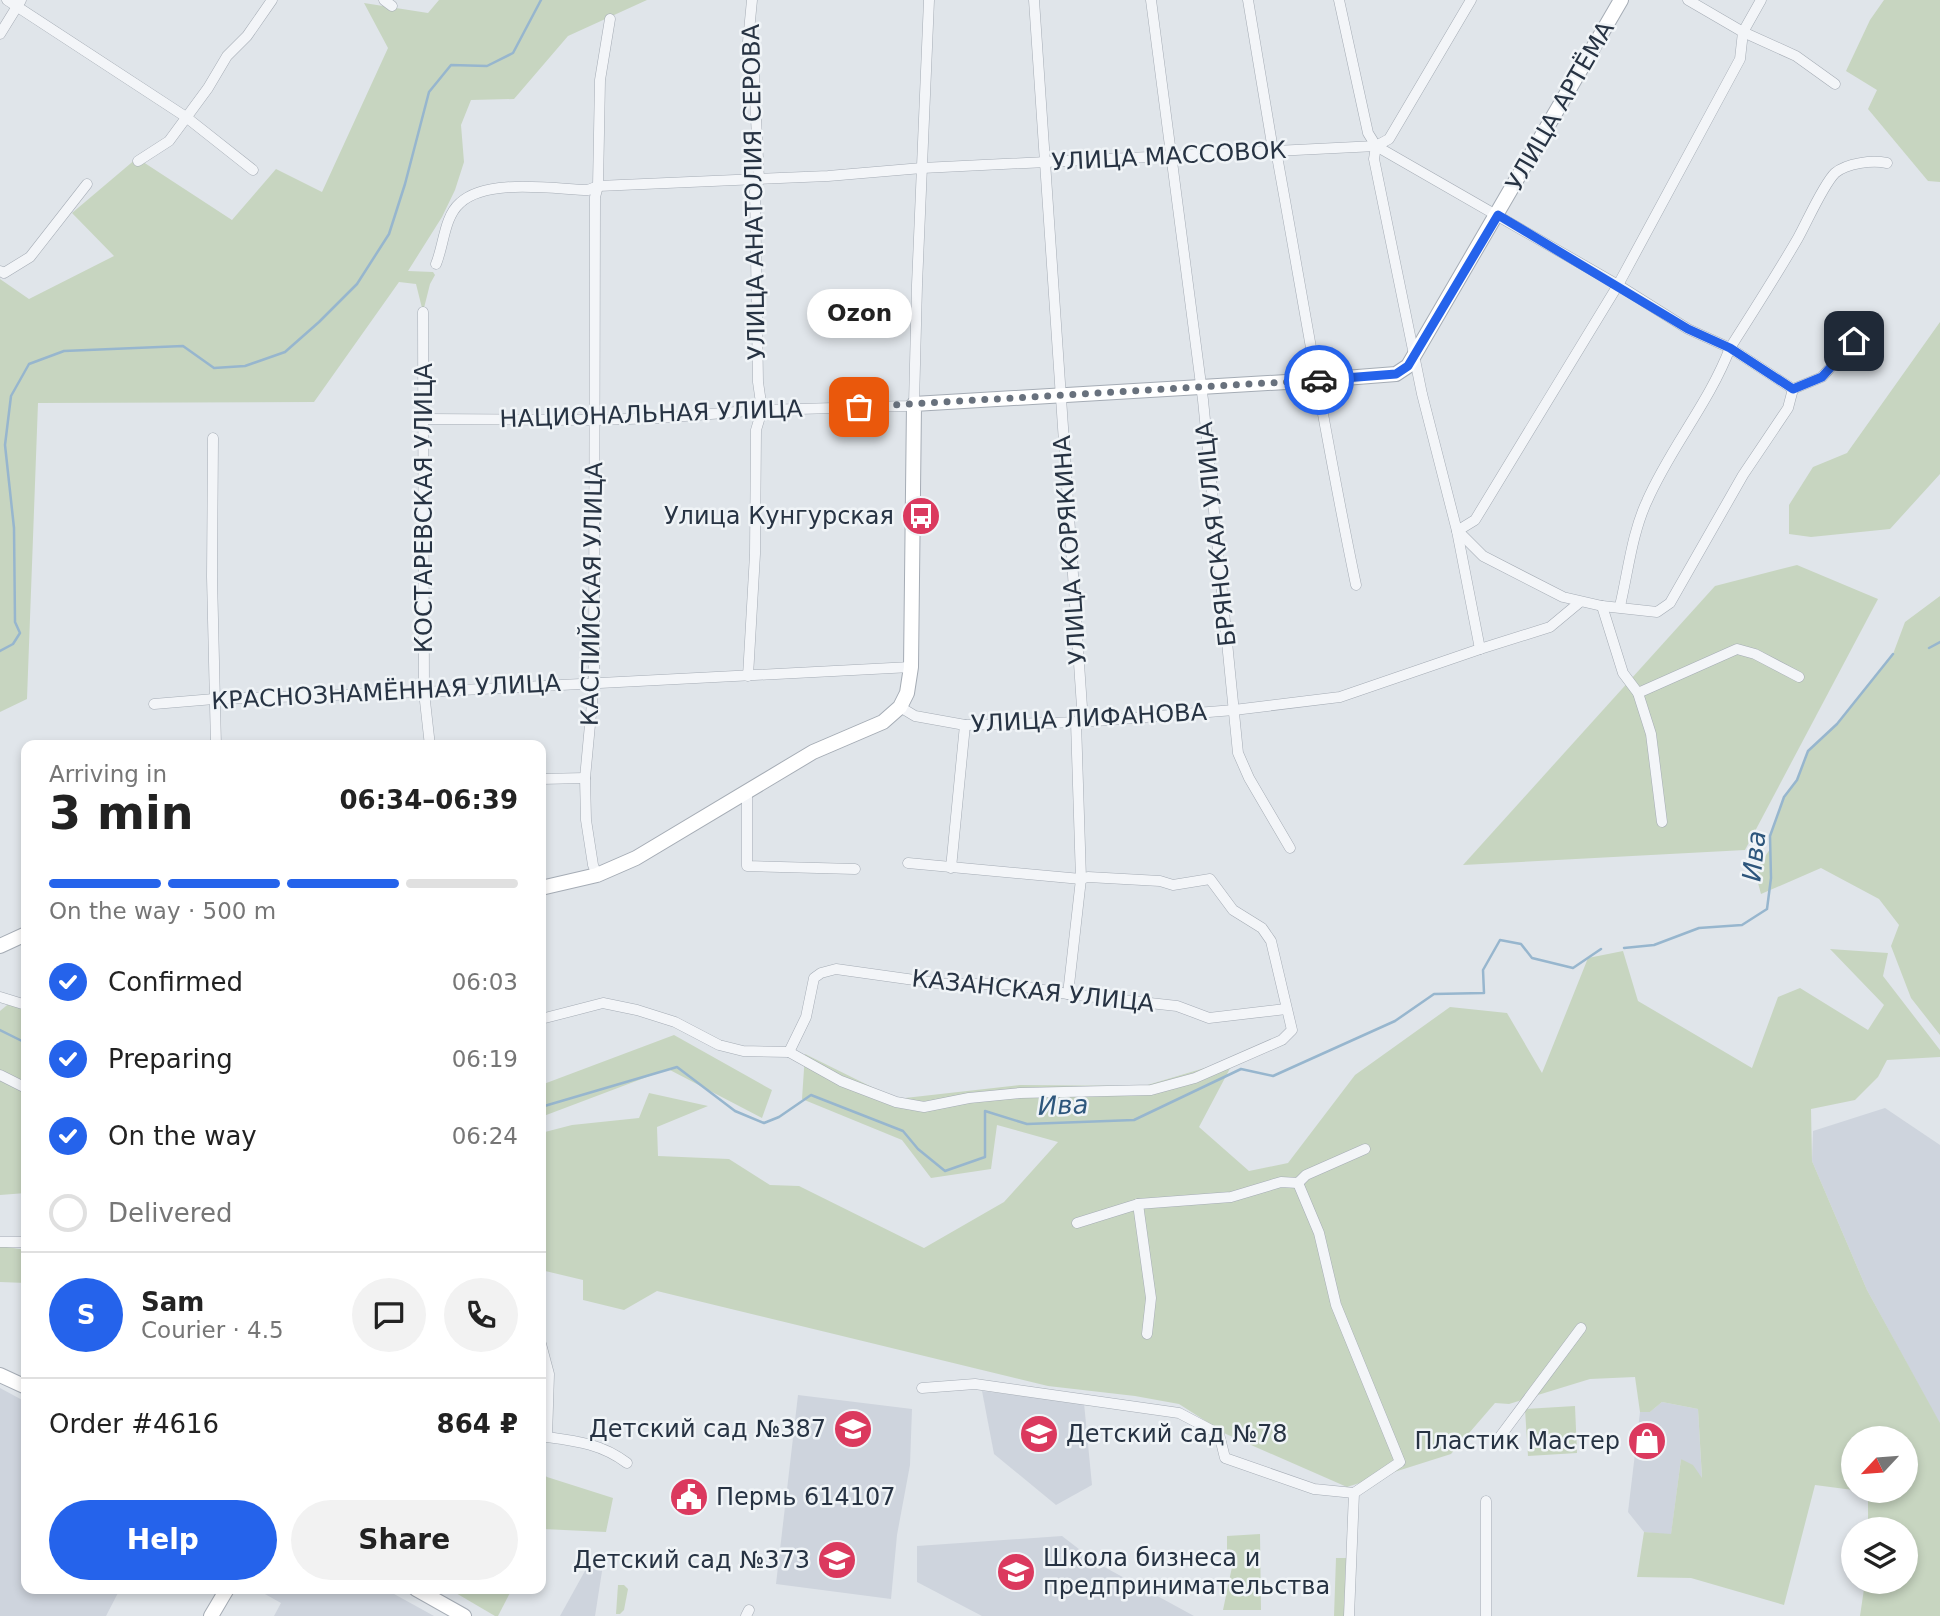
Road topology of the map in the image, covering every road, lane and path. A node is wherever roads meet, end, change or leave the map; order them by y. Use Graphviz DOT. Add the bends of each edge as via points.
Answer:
graph roads {
  1 [pos="7,0"];
  2 [pos="272,0"];
  3 [pos="752,0"];
  4 [pos="929,0"];
  5 [pos="1034,0"];
  6 [pos="1151,0"];
  7 [pos="1248,0"];
  8 [pos="1339,0"];
  9 [pos="1471,0"];
  10 [pos="1621,0"];
  11 [pos="1688,0"];
  12 [pos="1761,0"];
  13 [pos="19,3"];
  14 [pos="610,19"];
  15 [pos="1743,32"];
  16 [pos="0,33"];
  17 [pos="1835,84"];
  18 [pos="186,117"];
  19 [pos="1376,146"];
  20 [pos="1273,150"];
  21 [pos="1172,155"];
  22 [pos="138,161"];
  23 [pos="1044,163"];
  24 [pos="1887,163"];
  25 [pos="922,168"];
  26 [pos="253,170"];
  27 [pos="759,180"];
  28 [pos="87,184"];
  29 [pos="598,186"];
  30 [pos="1498,215"];
  31 [pos="436,264"];
  32 [pos="2,272"];
  33 [pos="1618,285"];
  34 [pos="423,312"];
  35 [pos="1854,341"];
  36 [pos="1730,348"];
  37 [pos="1415,357"];
  38 [pos="1318,380"];
  39 [pos="1201,389"];
  40 [pos="1793,389"];
  41 [pos="1060,397"];
  42 [pos="914,404"];
  43 [pos="762,410"];
  44 [pos="425,419"];
  45 [pos="595,420"];
  46 [pos="213,438"];
  47 [pos="1457,531"];
  48 [pos="1356,585"];
  49 [pos="1580,601"];
  50 [pos="1602,606"];
  51 [pos="1620,606"];
  52 [pos="1480,649"];
  53 [pos="911,667"];
  54 [pos="748,676"];
  55 [pos="1800,677"];
  56 [pos="594,682"];
  57 [pos="424,692"];
  58 [pos="1638,693"];
  59 [pos="214,699"];
  60 [pos="154,704"];
  61 [pos="900,707"];
  62 [pos="1234,710"];
  63 [pos="1079,722"];
  64 [pos="965,724"];
  65 [pos="216,740"];
  66 [pos="429,740"];
  67 [pos="585,778"];
  68 [pos="546,779"];
  69 [pos="747,791"];
  70 [pos="1662,822"];
  71 [pos="1290,848"];
  72 [pos="908,863"];
  73 [pos="951,868"];
  74 [pos="855,869"];
  75 [pos="597,875"];
  76 [pos="1081,878"];
  77 [pos="546,887"];
  78 [pos="21,936"];
  79 [pos="0,946"];
  80 [pos="1068,994"];
  81 [pos="0,997"];
  82 [pos="21,1003"];
  83 [pos="1286,1009"];
  84 [pos="546,1019"];
  85 [pos="789,1052"];
  86 [pos="0,1075"];
  87 [pos="21,1086"];
  88 [pos="1365,1149"];
  89 [pos="1298,1183"];
  90 [pos="1138,1203"];
  91 [pos="1077,1223"];
  92 [pos="0,1242"];
  93 [pos="21,1242"];
  94 [pos="1581,1328"];
  95 [pos="1147,1334"];
  96 [pos="546,1363"];
  97 [pos="0,1375"];
  98 [pos="21,1385"];
  99 [pos="922,1388"];
  100 [pos="1496,1442"];
  101 [pos="627,1463"];
  102 [pos="1354,1493"];
  103 [pos="1486,1501"];
  104 [pos="224,1594"];
  105 [pos="425,1594"];
  106 [pos="211,1616"];
  107 [pos="464,1616"];
  108 [pos="1349,1616"];
  109 [pos="1486,1616"];
  1 -- 13 [label="street"];
  2 -- 18 [label="street"];
  3 -- 27 [label="street, УЛИЦА АНАТОЛИЯ СЕРОВА" via="747,52 754,76"];
  4 -- 25 [label="street"];
  5 -- 23 [label="street, УЛИЦА КОРЯКИНА"];
  6 -- 21 [label="street, БРЯНСКАЯ УЛИЦА"];
  7 -- 20 [label="street"];
  8 -- 19 [label="street" via="1368,134"];
  9 -- 19 [label="street" via="1388,139"];
  10 -- 30 [label="street, УЛИЦА АРТЁМА"];
  11 -- 15 [label="street"];
  12 -- 15 [label="street"];
  13 -- 16 [label="street"];
  13 -- 18 [label="street"];
  14 -- 29 [label="street, КАСПИЙСКАЯ УЛИЦА" via="600,80"];
  15 -- 17 [label="street" via="1796,56"];
  15 -- 33 [label="street" via="1740,59"];
  18 -- 22 [label="street" via="169,141"];
  18 -- 26 [label="street"];
  19 -- 20 [label="street, УЛИЦА МАССОВОК"];
  19 -- 30 [label="street"];
  19 -- 37 [label="street" via="1374,159"];
  20 -- 21 [label="street, УЛИЦА МАССОВОК"];
  20 -- 38 [label="street"];
  21 -- 23 [label="street, УЛИЦА МАССОВОК"];
  21 -- 39 [label="street, БРЯНСКАЯ УЛИЦА"];
  23 -- 25 [label="street, УЛИЦА МАССОВОК"];
  23 -- 41 [label="street, УЛИЦА КОРЯКИНА"];
  24 -- 36 [label="street" via="1874,161 1836,173"];
  25 -- 27 [label="street, УЛИЦА МАССОВОК"];
  25 -- 42 [label="street"];
  27 -- 29 [label="street, УЛИЦА МАССОВОК"];
  27 -- 43 [label="street, УЛИЦА АНАТОЛИЯ СЕРОВА" via="755,218"];
  28 -- 32 [label="street" via="30,257"];
  29 -- 31 [label="street, УЛИЦА МАССОВОК" via="588,190 481,191 459,203 447,224"];
  29 -- 45 [label="street, КАСПИЙСКАЯ УЛИЦА"];
  30 -- 33 [label="street"];
  30 -- 37 [label="street, УЛИЦА АРТЁМА"];
  33 -- 36 [label="street" via="1688,329"];
  33 -- 47 [label="street" via="1475,520"];
  34 -- 44 [label="street, КОСТАРЕВСКАЯ УЛИЦА"];
  35 -- 40 [label="street" via="1822,377"];
  36 -- 40 [label="street"];
  36 -- 51 [label="street" via="1645,504"];
  37 -- 38 [label="street, НАЦИОНАЛЬНАЯ УЛИЦА" via="1396,374"];
  37 -- 47 [label="street"];
  38 -- 39 [label="street, НАЦИОНАЛЬНАЯ УЛИЦА"];
  38 -- 48 [label="street"];
  39 -- 41 [label="street, НАЦИОНАЛЬНАЯ УЛИЦА"];
  39 -- 62 [label="street, БРЯНСКАЯ УЛИЦА"];
  40 -- 51 [label="street" via="1788,408 1743,475 1670,603 1657,612"];
  41 -- 42 [label="street, НАЦИОНАЛЬНАЯ УЛИЦА"];
  41 -- 63 [label="street, УЛИЦА КОРЯКИНА"];
  42 -- 43 [label="street, НАЦИОНАЛЬНАЯ УЛИЦА"];
  42 -- 53 [label="street"];
  43 -- 45 [label="street, НАЦИОНАЛЬНАЯ УЛИЦА"];
  43 -- 54 [label="street, УЛИЦА АНАТОЛИЯ СЕРОВА" via="756,429"];
  44 -- 45 [label="street, НАЦИОНАЛЬНАЯ УЛИЦА"];
  44 -- 57 [label="street, КОСТАРЕВСКАЯ УЛИЦА"];
  45 -- 56 [label="street, КАСПИЙСКАЯ УЛИЦА"];
  46 -- 59 [label="street"];
  47 -- 49 [label="street" via="1483,556 1563,597"];
  47 -- 52 [label="street"];
  49 -- 50 [label="street"];
  49 -- 52 [label="street, УЛИЦА ЛИФАНОВА" via="1550,627"];
  50 -- 51 [label="street"];
  50 -- 58 [label="street" via="1623,673"];
  52 -- 62 [label="street, УЛИЦА ЛИФАНОВА" via="1340,697"];
  53 -- 54 [label="street, КРАСНОЗНАМЁННАЯ УЛИЦА"];
  53 -- 61 [label="street"];
  54 -- 56 [label="street, КРАСНОЗНАМЁННАЯ УЛИЦА"];
  55 -- 58 [label="street" via="1737,649"];
  56 -- 57 [label="street, КРАСНОЗНАМЁННАЯ УЛИЦА"];
  56 -- 67 [label="street, КАСПИЙСКАЯ УЛИЦА"];
  57 -- 59 [label="street, КРАСНОЗНАМЁННАЯ УЛИЦА"];
  57 -- 66 [label="street, КОСТАРЕВСКАЯ УЛИЦА"];
  58 -- 70 [label="street" via="1651,734"];
  59 -- 60 [label="street, КРАСНОЗНАМЁННАЯ УЛИЦА"];
  59 -- 65 [label="street"];
  61 -- 64 [label="street, УЛИЦА ЛИФАНОВА" via="915,716"];
  61 -- 69 [label="street" via="883,722 813,752"];
  62 -- 63 [label="street, УЛИЦА ЛИФАНОВА"];
  62 -- 71 [label="street, БРЯНСКАЯ УЛИЦА" via="1238,753"];
  63 -- 64 [label="street, УЛИЦА ЛИФАНОВА"];
  63 -- 76 [label="street, УЛИЦА КОРЯКИНА"];
  64 -- 73 [label="street"];
  67 -- 68 [label="street"];
  67 -- 75 [label="street, КАСПИЙСКАЯ УЛИЦА" via="586,820"];
  69 -- 74 [label="street" via="747,866"];
  69 -- 75 [label="street" via="636,858"];
  72 -- 73 [label="street"];
  73 -- 76 [label="street"];
  75 -- 77 [label="street"];
  76 -- 80 [label="street, УЛИЦА КОРЯКИНА"];
  76 -- 83 [label="street" via="1173,884 1210,879 1233,910 1262,928 1271,941"];
  78 -- 79 [label="street"];
  80 -- 83 [label="street, КАЗАНСКАЯ УЛИЦА" via="1177,1006 1209,1018"];
  80 -- 85 [label="street, КАЗАНСКАЯ УЛИЦА" via="836,969 814,978 806,1017"];
  81 -- 82 [label="street"];
  83 -- 85 [label="street" via="1293,1030 1282,1040 1195,1079 1151,1090 1020,1093 925,1107 896,1102 841,1081"];
  84 -- 85 [label="street" via="603,1003 675,1022 719,1045 743,1051"];
  86 -- 87 [label="street"];
  88 -- 89 [label="street" via="1306,1175"];
  89 -- 90 [label="street" via="1281,1182 1231,1197"];
  89 -- 102 [label="street" via="1319,1233 1336,1305 1400,1462"];
  90 -- 91 [label="street"];
  90 -- 95 [label="street" via="1151,1298"];
  92 -- 93 [label="street"];
  94 -- 100 [label="street"];
  96 -- 101 [label="street" via="547,1437 586,1442 612,1451"];
  97 -- 98 [label="street"];
  99 -- 102 [label="street" via="975,1384 1179,1413 1219,1434 1225,1458 1314,1489"];
  102 -- 108 [label="street"];
  103 -- 109 [label="street"];
  104 -- 106 [label="street"];
  105 -- 107 [label="street"];
}
